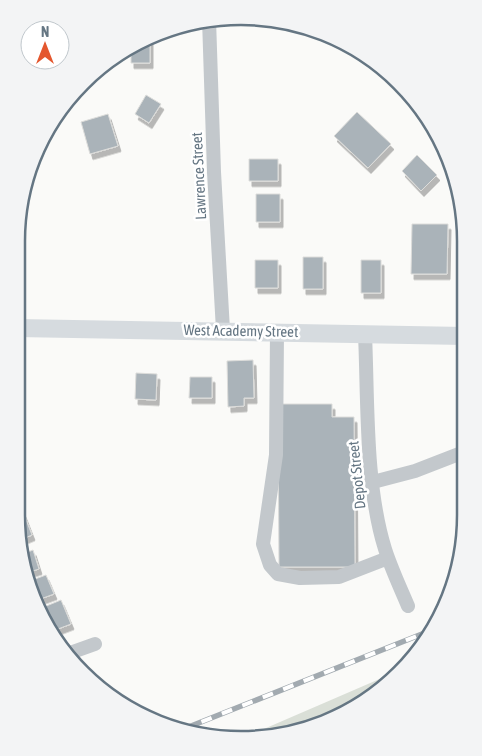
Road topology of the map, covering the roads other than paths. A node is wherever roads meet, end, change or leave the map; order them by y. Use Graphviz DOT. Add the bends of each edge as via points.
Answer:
graph roads {
  1 [pos="209,28"];
  2 [pos="25,328"];
  3 [pos="223,330"];
  4 [pos="277,332"];
  5 [pos="365,334"];
  6 [pos="457,336"];
  7 [pos="457,455"];
  8 [pos="373,482"];
  9 [pos="388,558"];
  10 [pos="408,606"];
  11 [pos="94,644"];
  12 [pos="74,651"];
  1 -- 3 [label="street, Lawrence Street"];
  2 -- 3 [label="main road, West Academy Street"];
  3 -- 4 [label="main road, West Academy Street"];
  4 -- 5 [label="main road, West Academy Street"];
  4 -- 9 [label="street" via="276,455 263,544 270,565 278,574 339,577"];
  5 -- 6 [label="main road, West Academy Street"];
  5 -- 8 [label="street, Depot Street"];
  7 -- 8 [label="street" via="415,471"];
  8 -- 9 [label="street, Depot Street"];
  9 -- 10 [label="street, Depot Street"];
  11 -- 12 [label="street"];
}
